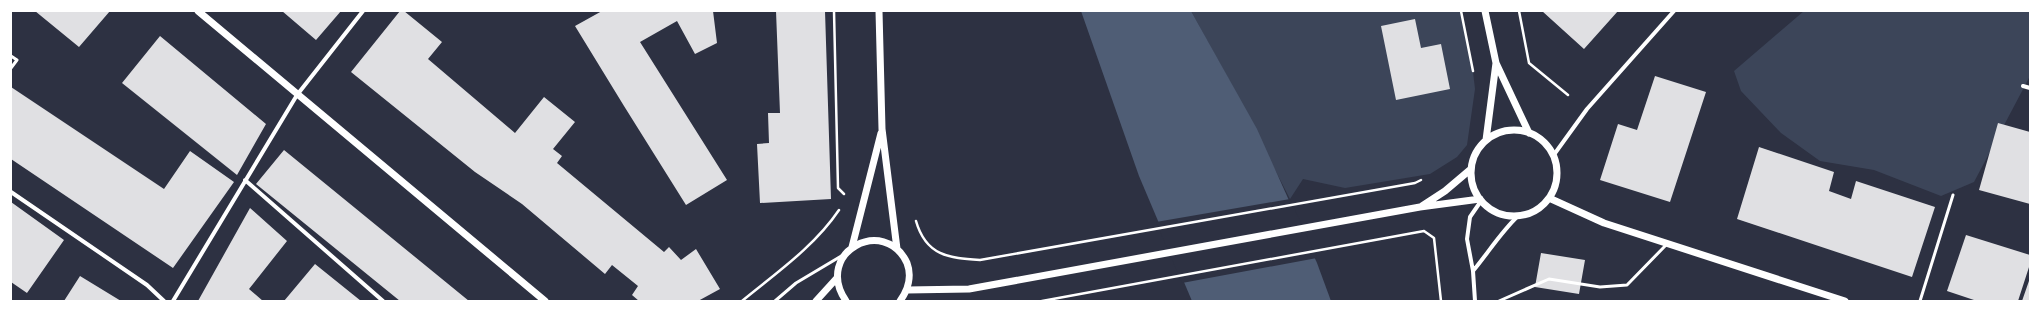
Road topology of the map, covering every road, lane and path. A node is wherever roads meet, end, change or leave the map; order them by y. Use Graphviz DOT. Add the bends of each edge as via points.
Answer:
graph roads {
  1 [pos="198,11"];
  2 [pos="363,11"];
  3 [pos="834,11"];
  4 [pos="879,11"];
  5 [pos="1461,11"];
  6 [pos="1485,11"];
  7 [pos="1519,11"];
  8 [pos="1674,11"];
  9 [pos="11,56"];
  10 [pos="1496,63"];
  11 [pos="11,68"];
  12 [pos="1473,76"];
  13 [pos="2023,86"];
  14 [pos="2030,88"];
  15 [pos="297,94"];
  16 [pos="1568,95"];
  17 [pos="882,129"];
  18 [pos="1529,133"];
  19 [pos="1486,140"];
  20 [pos="1553,156"];
  21 [pos="1471,169"];
  22 [pos="1428,177"];
  23 [pos="245,180"];
  24 [pos="846,187"];
  25 [pos="11,192"];
  26 [pos="845,194"];
  27 [pos="1953,195"];
  28 [pos="1549,198"];
  29 [pos="843,199"];
  30 [pos="1481,200"];
  31 [pos="841,205"];
  32 [pos="1420,208"];
  33 [pos="1518,216"];
  34 [pos="915,219"];
  35 [pos="1667,243"];
  36 [pos="852,247"];
  37 [pos="897,249"];
  38 [pos="843,255"];
  39 [pos="1472,271"];
  40 [pos="836,279"];
  41 [pos="907,290"];
  42 [pos="164,301"];
  43 [pos="173,301"];
  44 [pos="383,301"];
  45 [pos="545,301"];
  46 [pos="742,301"];
  47 [pos="775,301"];
  48 [pos="816,301"];
  49 [pos="846,301"];
  50 [pos="900,301"];
  51 [pos="1042,301"];
  52 [pos="1441,301"];
  53 [pos="1475,301"];
  54 [pos="1499,301"];
  55 [pos="1845,301"];
  56 [pos="1920,301"];
  1 -- 15 [label="street"];
  2 -- 15 [label="street"];
  3 -- 26 [label="path" via="838,188"];
  4 -- 17 [label="street"];
  5 -- 12 [label="path"];
  6 -- 10 [label="street"];
  7 -- 16 [label="path" via="1529,63"];
  8 -- 20 [label="street" via="1586,109"];
  9 -- 11 [label="lane" via="16,60"];
  10 -- 18 [label="street"];
  10 -- 19 [label="street"];
  13 -- 14 [label="street"];
  15 -- 23 [label="street"];
  15 -- 45 [label="street"];
  17 -- 36 [label="street"];
  17 -- 37 [label="street"];
  18 -- 19 [label="street" via="1507,131"];
  18 -- 20 [label="street" via="1539,138"];
  19 -- 21 [label="street" via="1479,149"];
  20 -- 28 [label="street" via="1557,177"];
  21 -- 30 [label="street" via="1472,180"];
  21 -- 32 [label="street"];
  22 -- 34 [label="path" via="1416,183 1400,186 980,260 949,258 930,247"];
  23 -- 43 [label="street"];
  23 -- 44 [label="street"];
  24 -- 26 [label="path"];
  25 -- 42 [label="street" via="147,285"];
  26 -- 29 [label="path"];
  27 -- 56 [label="lane"];
  28 -- 33 [label="street" via="1530,213"];
  28 -- 35 [label="street" via="1604,223"];
  30 -- 32 [label="street"];
  30 -- 33 [label="street" via="1492,210 1504,215"];
  30 -- 39 [label="street" via="1470,217 1467,239"];
  31 -- 46 [label="path" via="828,226 814,241"];
  32 -- 41 [label="street" via="969,289"];
  33 -- 39 [label="street" via="1505,228 1493,247"];
  35 -- 54 [label="lane" via="1627,285 1600,287 1549,280"];
  35 -- 55 [label="street"];
  36 -- 37 [label="street" via="877,240"];
  36 -- 38 [label="street"];
  37 -- 41 [label="street" via="908,268"];
  38 -- 40 [label="street"];
  38 -- 47 [label="lane" via="796,283"];
  39 -- 53 [label="street"];
  40 -- 48 [label="street"];
  40 -- 49 [label="street" via="839,292"];
  41 -- 50 [label="street"];
  51 -- 52 [label="path" via="1424,231 1434,238"];
}
